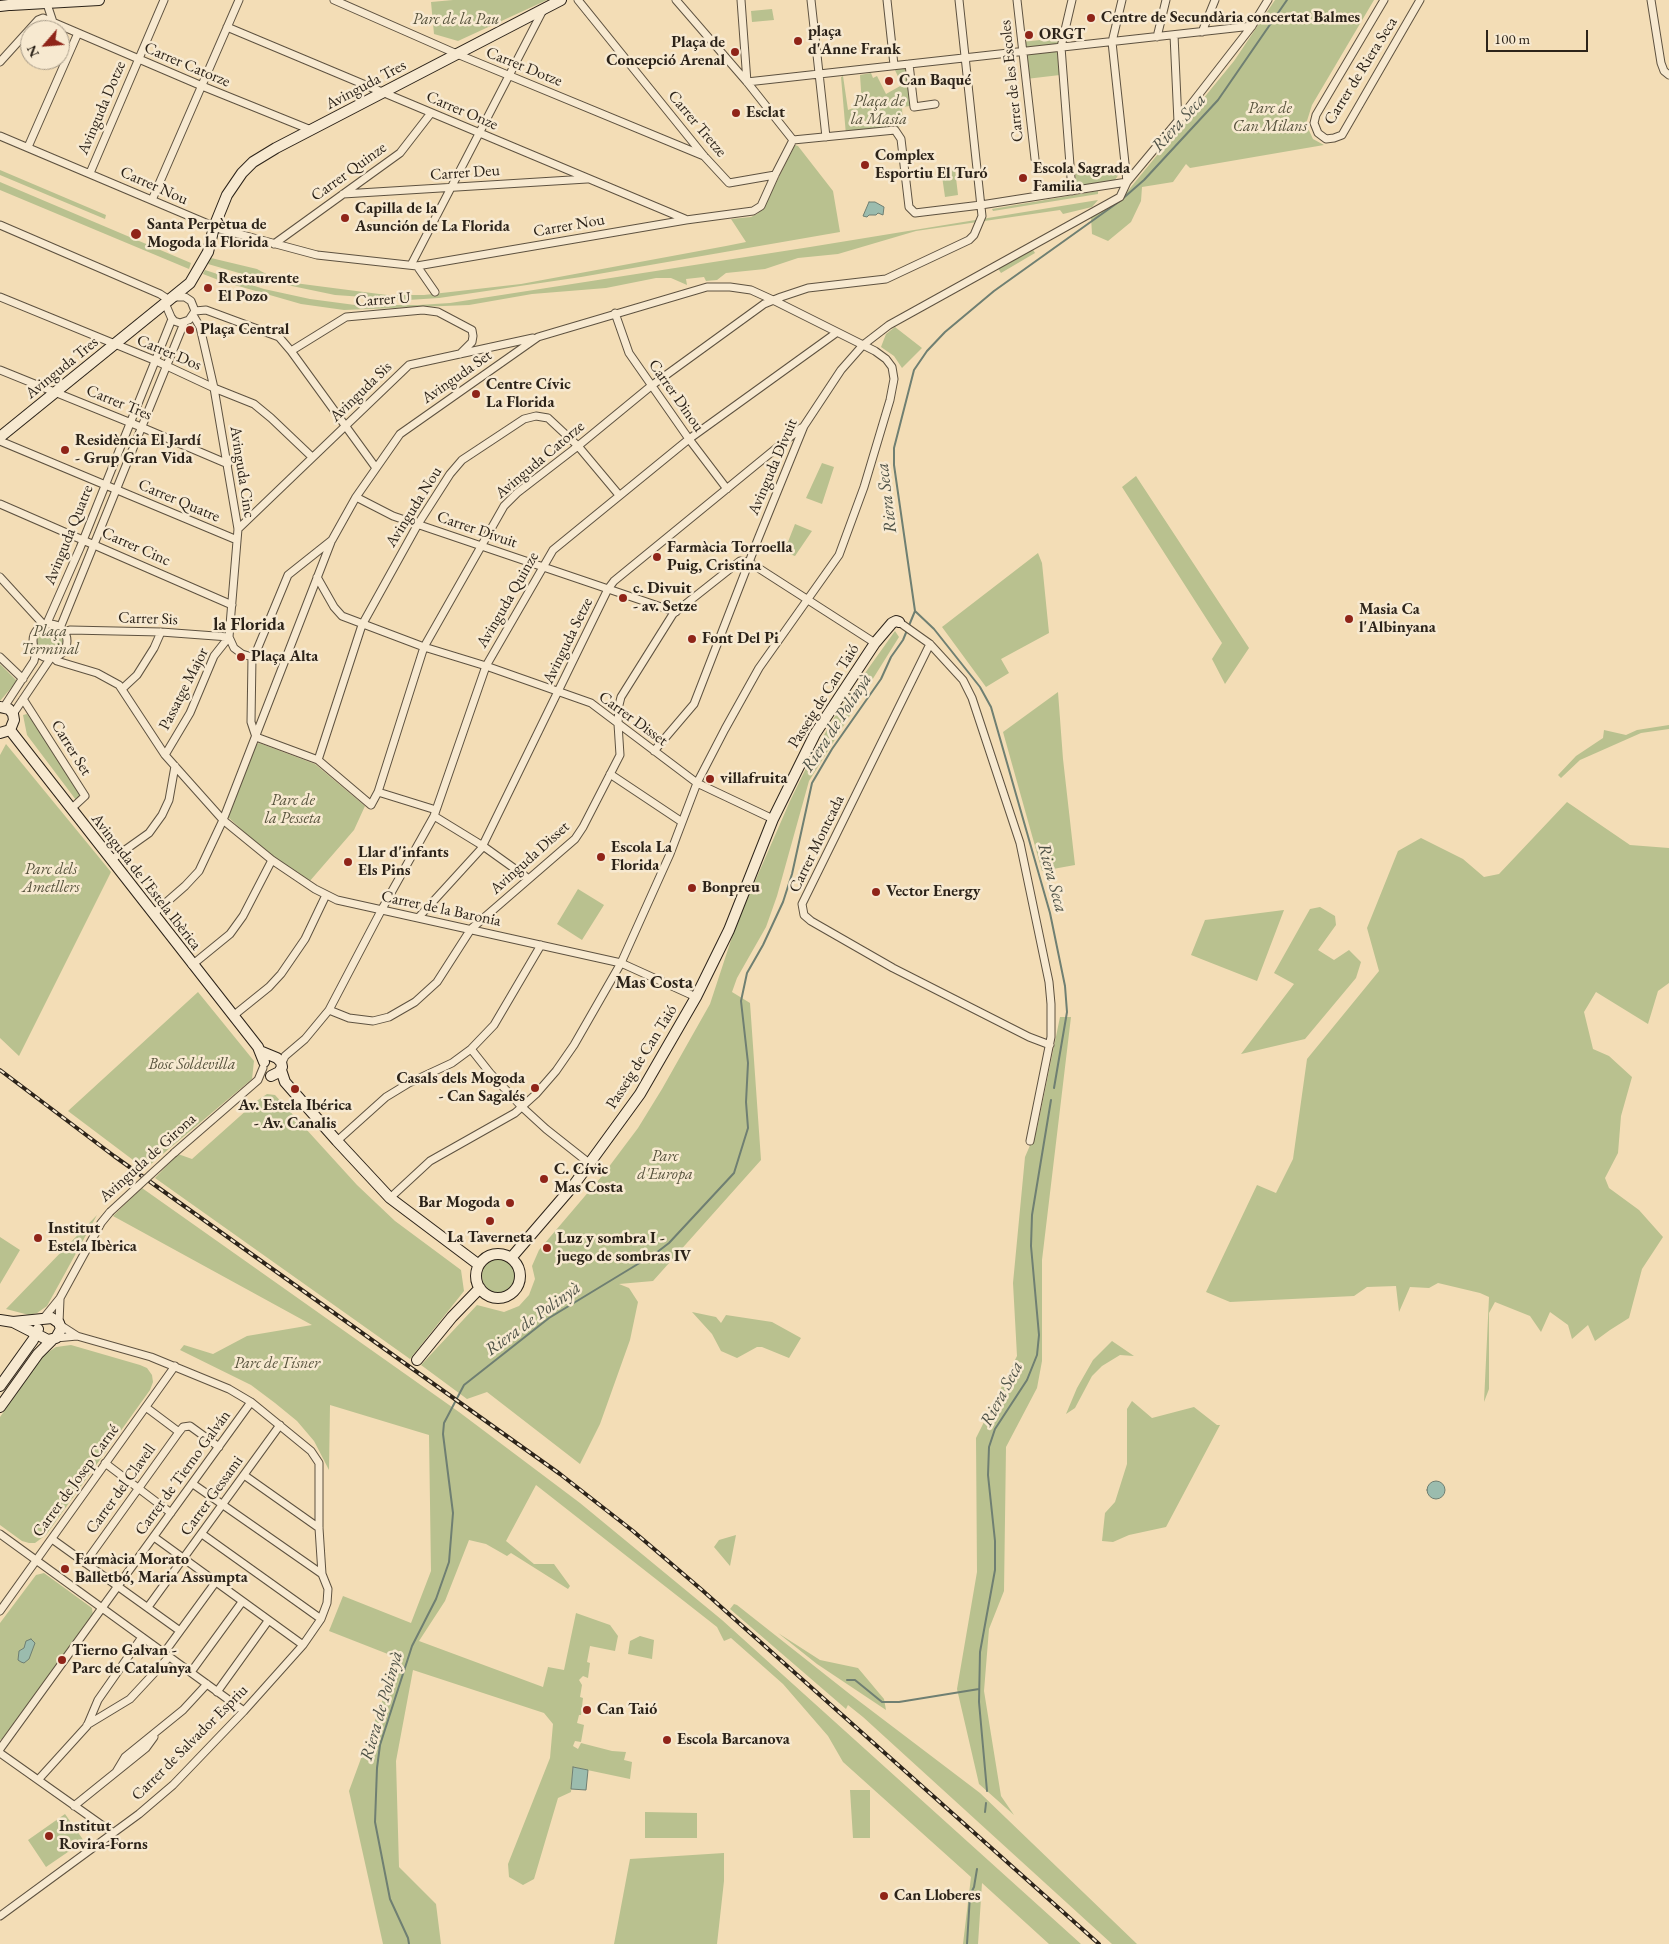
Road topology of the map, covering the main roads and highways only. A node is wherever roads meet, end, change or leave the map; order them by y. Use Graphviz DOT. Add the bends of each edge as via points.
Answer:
graph roads {
  1 [pos="99,0"];
  2 [pos="561,0"];
  3 [pos="43,2"];
  4 [pos="0,6"];
  5 [pos="0,437"];
  6 [pos="899,622"];
  7 [pos="2,707"];
  8 [pos="3,733"];
  9 [pos="511,1258"];
  10 [pos="479,1265"];
  11 [pos="480,1288"];
  12 [pos="0,1320"];
  13 [pos="17,1325"];
  14 [pos="45,1333"];
  15 [pos="29,1346"];
  16 [pos="417,1360"];
  17 [pos="0,1386"];
  18 [pos="0,1407"];
  1 -- 3 [label="main road"];
  2 -- 5 [label="main road, Avinguda Tres" via="264,155 242,173 227,195 208,252 190,283"];
  3 -- 4 [label="main road"];
  6 -- 9 [label="main road, Passeig de Can Taió" via="892,623 875,643 815,734 773,819 729,930 696,997 640,1094 573,1186"];
  7 -- 8 [label="main road" via="13,714 14,724"];
  8 -- 10 [label="main road, Avinguda de l'Estela Ibèrica" via="70,809 260,1051 337,1141 390,1198"];
  9 -- 10 [label="main road" via="491,1255"];
  9 -- 11 [label="main road" via="520,1270 516,1290 497,1298 485,1294"];
  10 -- 11 [label="main road" via="476,1280"];
  11 -- 16 [label="main road"];
  12 -- 13 [label="main road"];
  13 -- 14 [label="main road"];
  13 -- 14 [label="main road"];
  13 -- 15 [label="main road" via="26,1334"];
  14 -- 14 [label="main road" via="52,1318 59,1324 60,1333"];
  14 -- 15 [label="main road, Avinguda de Girona"];
  14 -- 18 [label="main road, Avinguda de Girona" via="38,1354"];
  15 -- 17 [label="main road, Avinguda de Girona"];
}
